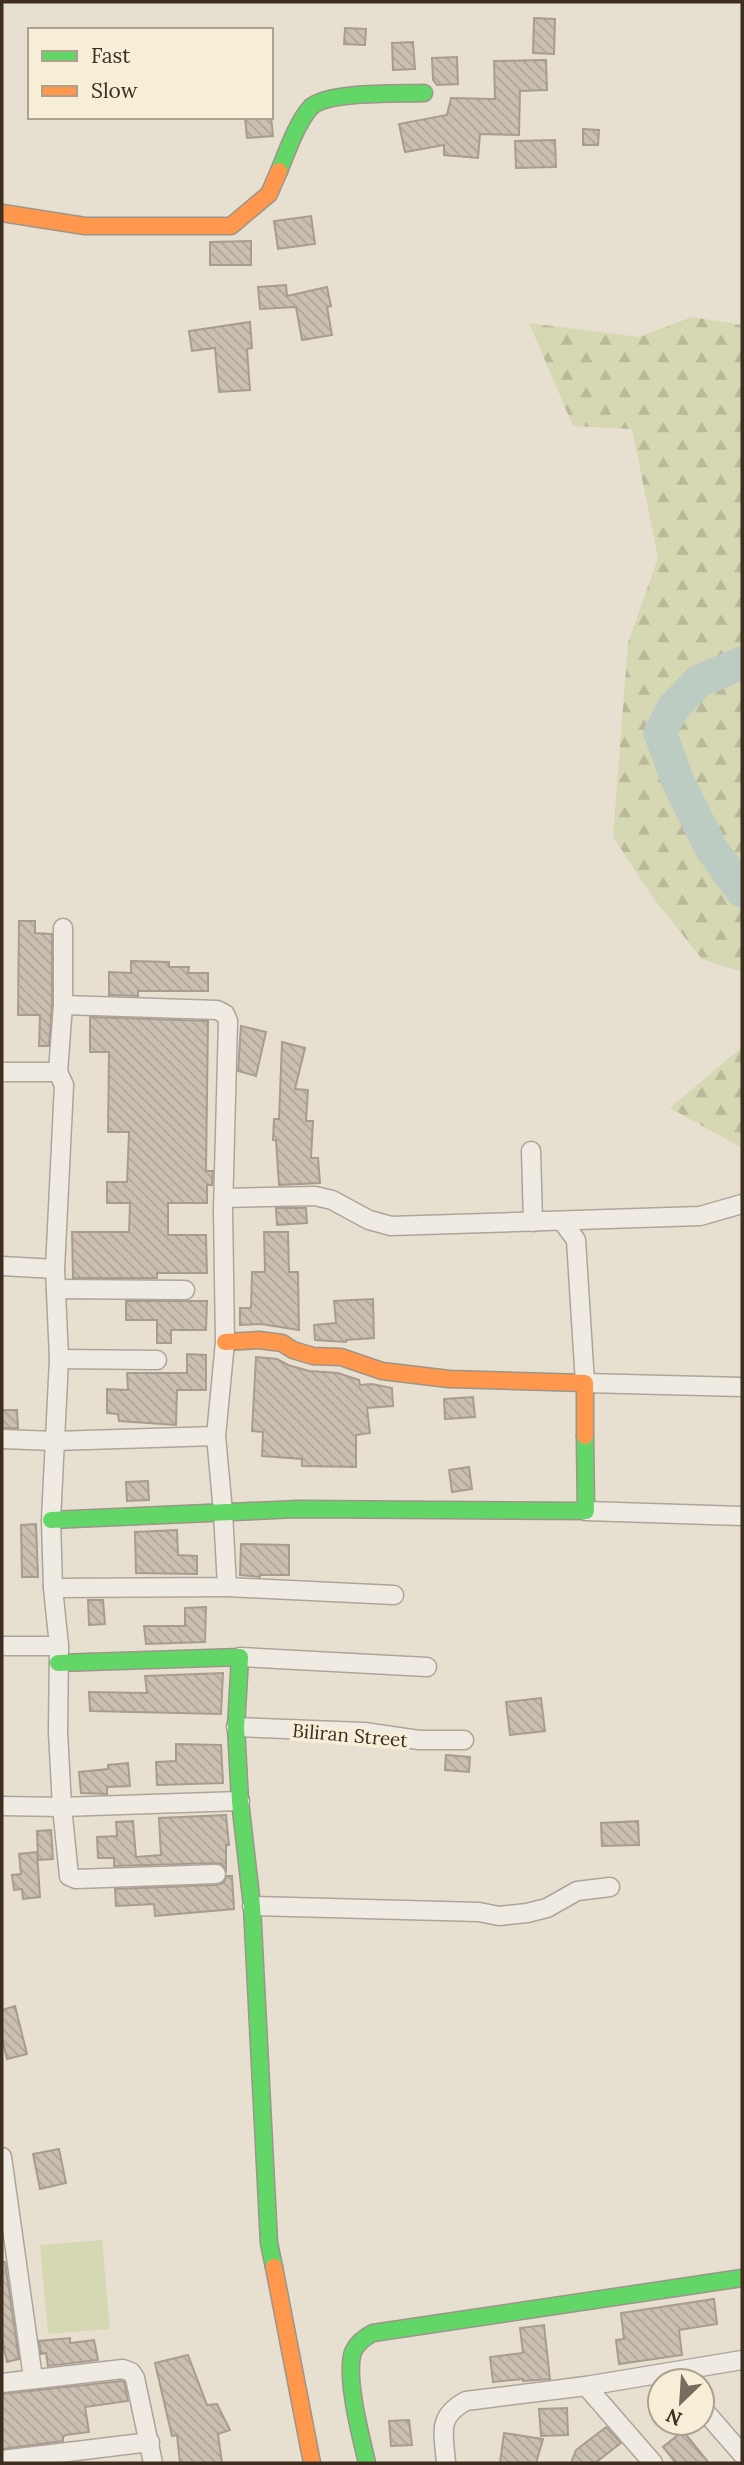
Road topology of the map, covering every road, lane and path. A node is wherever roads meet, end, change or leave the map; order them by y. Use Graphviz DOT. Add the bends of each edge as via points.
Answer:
graph roads {
  1 [pos="425,93"];
  2 [pos="2,213"];
  3 [pos="63,928"];
  4 [pos="63,1005"];
  5 [pos="2,1072"];
  6 [pos="58,1072"];
  7 [pos="531,1151"];
  8 [pos="224,1198"];
  9 [pos="742,1204"];
  10 [pos="562,1221"];
  11 [pos="533,1222"];
  12 [pos="2,1266"];
  13 [pos="55,1269"];
  14 [pos="56,1289"];
  15 [pos="185,1290"];
  16 [pos="225,1342"];
  17 [pos="59,1359"];
  18 [pos="157,1360"];
  19 [pos="585,1383"];
  20 [pos="742,1387"];
  21 [pos="216,1436"];
  22 [pos="2,1439"];
  23 [pos="54,1441"];
  24 [pos="586,1511"];
  25 [pos="223,1512"];
  26 [pos="742,1516"];
  27 [pos="51,1520"];
  28 [pos="227,1587"];
  29 [pos="53,1588"];
  30 [pos="394,1595"];
  31 [pos="2,1646"];
  32 [pos="58,1654"];
  33 [pos="240,1657"];
  34 [pos="428,1667"];
  35 [pos="236,1727"];
  36 [pos="464,1740"];
  37 [pos="240,1801"];
  38 [pos="2,1806"];
  39 [pos="62,1807"];
  40 [pos="216,1874"];
  41 [pos="610,1887"];
  42 [pos="252,1906"];
  43 [pos="2,2157"];
  44 [pos="742,2278"];
  45 [pos="742,2360"];
  46 [pos="712,2367"];
  47 [pos="33,2378"];
  48 [pos="646,2379"];
  49 [pos="2,2383"];
  50 [pos="586,2386"];
  51 [pos="716,2424"];
  52 [pos="150,2442"];
  53 [pos="742,2454"];
  54 [pos="2,2460"];
  55 [pos="153,2463"];
  56 [pos="312,2463"];
  57 [pos="367,2463"];
  58 [pos="446,2463"];
  59 [pos="653,2463"];
  1 -- 2 [label="street" via="338,96 312,106 269,194 230,226 85,226"];
  3 -- 4 [label="street"];
  4 -- 6 [label="street"];
  4 -- 8 [label="street" via="217,1010 225,1014"];
  5 -- 6 [label="street"];
  6 -- 13 [label="street" via="64,1085"];
  7 -- 11 [label="street"];
  8 -- 11 [label="street" via="315,1196 391,1226"];
  8 -- 16 [label="street"];
  9 -- 10 [label="street" via="700,1216"];
  10 -- 11 [label="street"];
  10 -- 19 [label="street" via="576,1240"];
  12 -- 13 [label="street"];
  13 -- 14 [label="street"];
  14 -- 15 [label="street"];
  14 -- 17 [label="street"];
  16 -- 19 [label="street" via="282,1343 313,1356 341,1357 396,1373"];
  16 -- 21 [label="street"];
  17 -- 18 [label="street"];
  17 -- 23 [label="street"];
  19 -- 20 [label="street"];
  19 -- 24 [label="street"];
  21 -- 23 [label="street"];
  21 -- 25 [label="street"];
  22 -- 23 [label="street"];
  23 -- 27 [label="street"];
  24 -- 25 [label="street" via="403,1508"];
  24 -- 26 [label="street"];
  25 -- 27 [label="street"];
  25 -- 28 [label="street"];
  27 -- 29 [label="street"];
  28 -- 29 [label="street"];
  28 -- 30 [label="street"];
  29 -- 32 [label="street"];
  31 -- 32 [label="street"];
  32 -- 33 [label="street"];
  32 -- 39 [label="street"];
  33 -- 34 [label="street"];
  33 -- 35 [label="street"];
  35 -- 36 [label="street, Biliran Street" via="364,1732 419,1741"];
  35 -- 37 [label="street"];
  37 -- 39 [label="street"];
  37 -- 42 [label="street"];
  38 -- 39 [label="street"];
  39 -- 40 [label="street" via="69,1876"];
  41 -- 42 [label="street" via="577,1891 547,1908 499,1916"];
  42 -- 56 [label="street" via="269,2244"];
  43 -- 47 [label="street"];
  44 -- 57 [label="street" via="377,2331 362,2339 353,2354"];
  45 -- 46 [label="street"];
  47 -- 49 [label="street"];
  47 -- 52 [label="street" via="131,2372"];
  48 -- 50 [label="street"];
  50 -- 58 [label="street" via="466,2401 451,2409 443,2424"];
  50 -- 59 [label="street"];
  51 -- 53 [label="street"];
  52 -- 54 [label="street"];
  52 -- 55 [label="street"];
}
